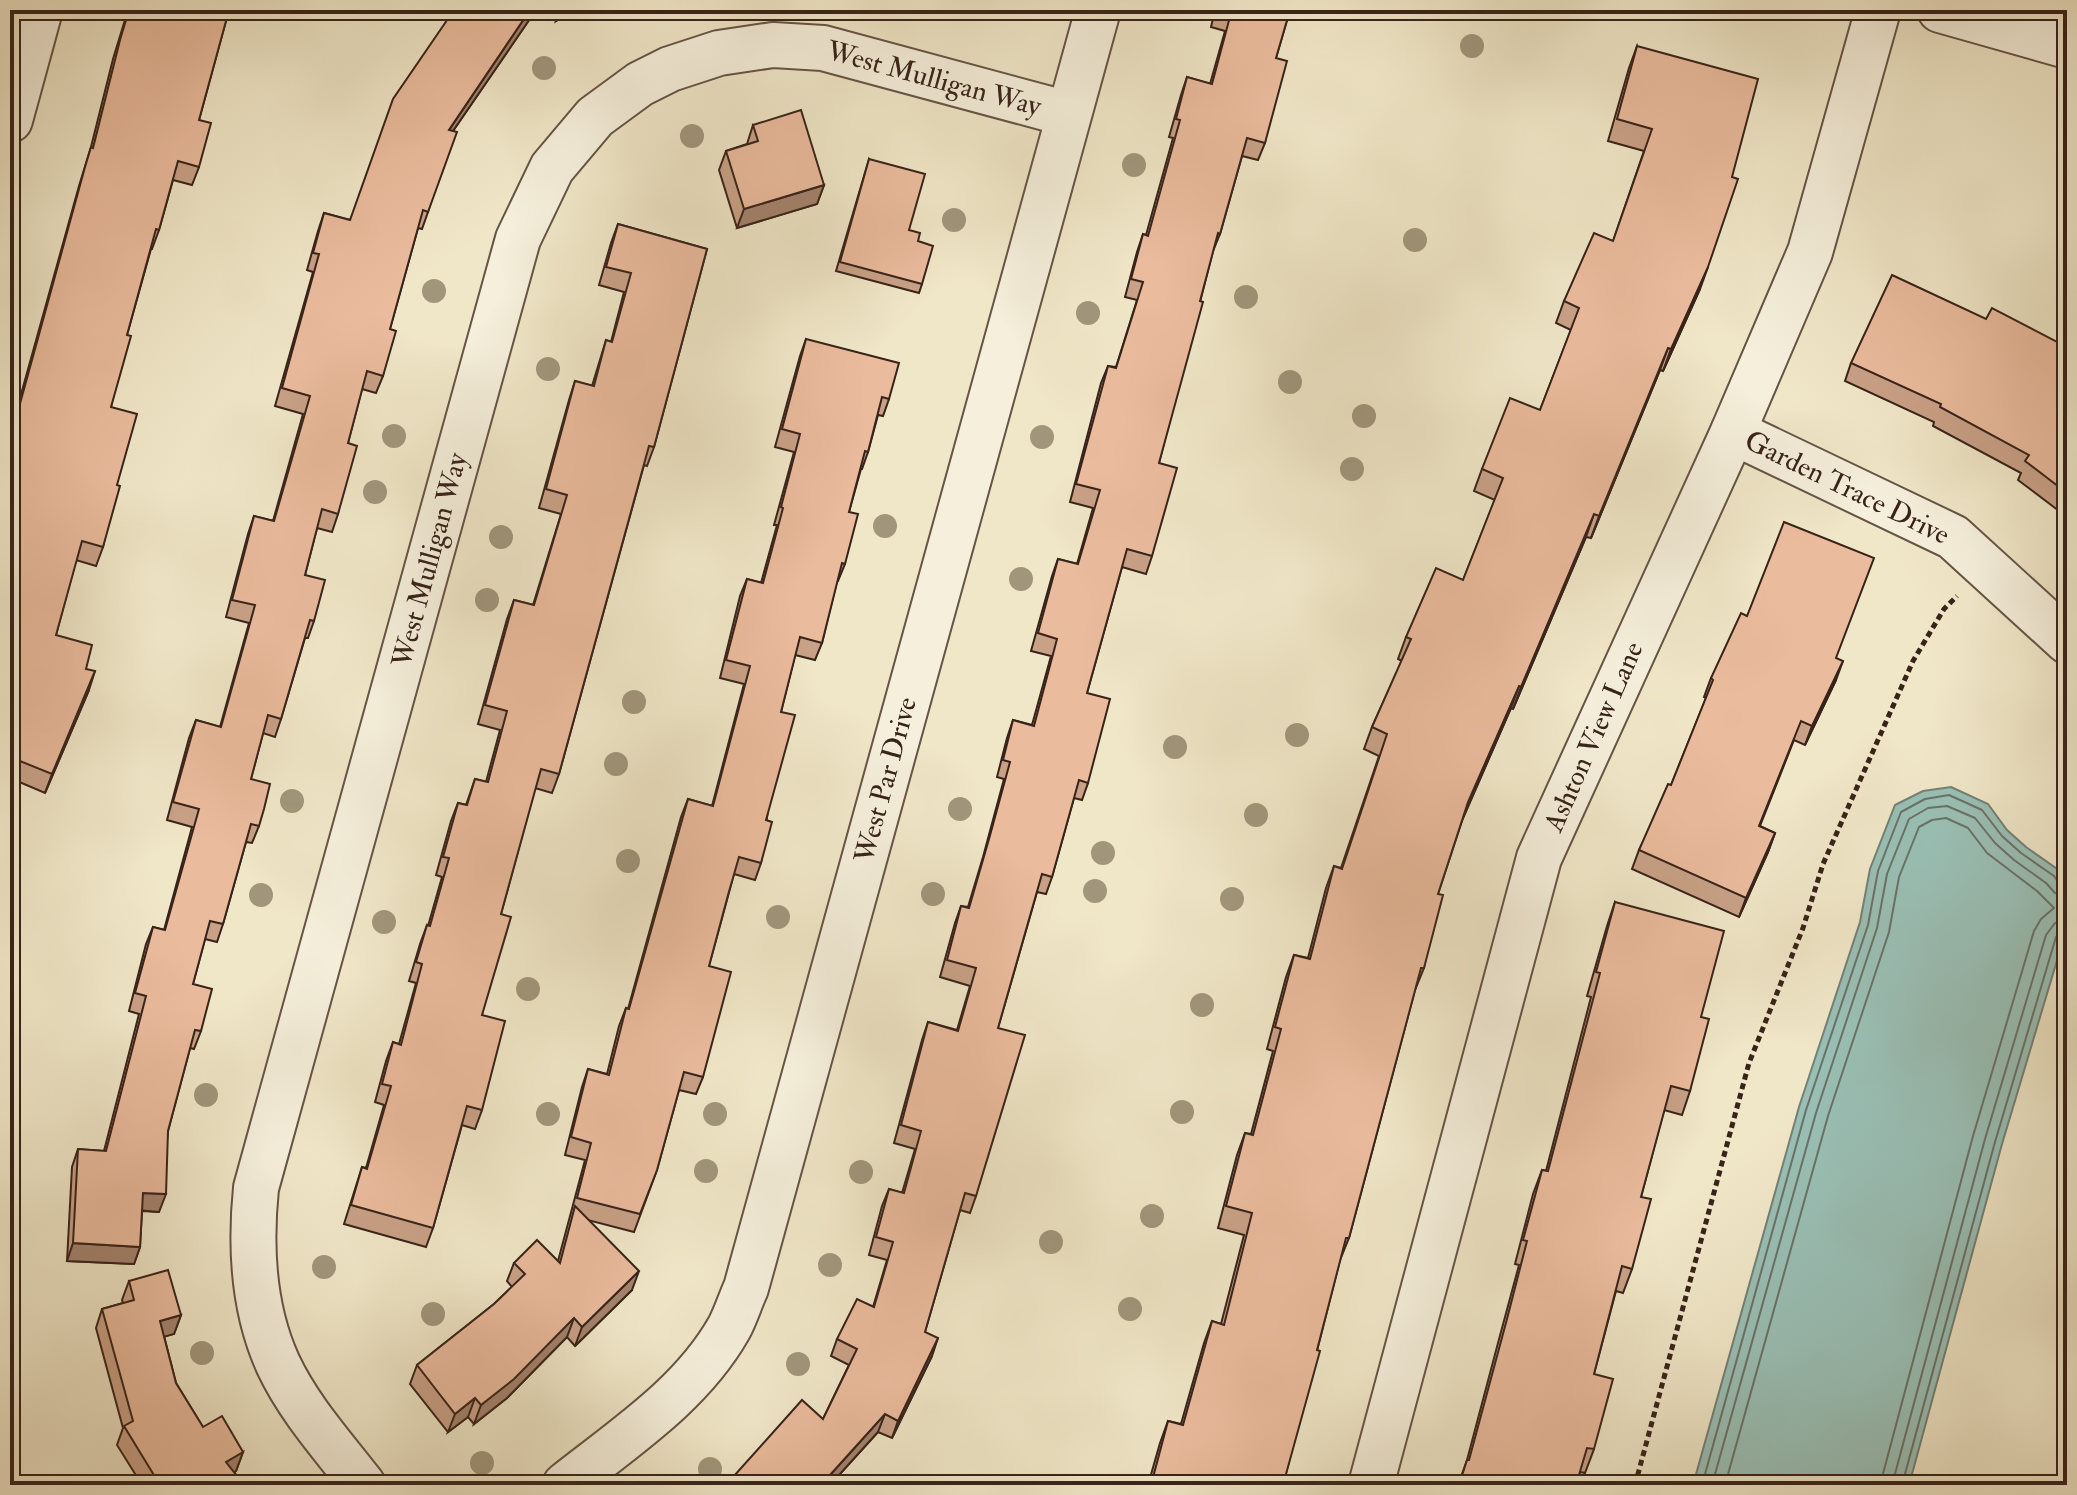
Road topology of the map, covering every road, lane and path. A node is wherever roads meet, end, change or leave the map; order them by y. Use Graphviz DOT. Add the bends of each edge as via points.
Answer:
graph roads {
  1 [pos="40,10"];
  2 [pos="1098,10"];
  3 [pos="1878,10"];
  4 [pos="1940,10"];
  5 [pos="2067,46"];
  6 [pos="1068,114"];
  7 [pos="10,120"];
  8 [pos="1733,432"];
  9 [pos="1957,596"];
  10 [pos="2067,641"];
  11 [pos="363,1485"];
  12 [pos="565,1485"];
  13 [pos="1371,1485"];
  14 [pos="1635,1485"];
  1 -- 7 [label="street"];
  2 -- 6 [label="street, West Par Drive"];
  3 -- 8 [label="street, Ashton View Lane" via="1810,252"];
  4 -- 5 [label="street"];
  6 -- 11 [label="street, West Mulligan Way" via="847,53 773,45 703,57 640,84 595,117 552,168 518,239 256,1188 255,1288 278,1363 312,1420"];
  6 -- 12 [label="street, West Par Drive" via="746,1288 710,1357 671,1402"];
  8 -- 10 [label="street, Garden Trace Drive" via="1953,537"];
  8 -- 13 [label="street, Ashton View Lane" via="1539,858"];
  9 -- 14 [label="path" via="1913,661 1823,864 1749,1063"];
}
